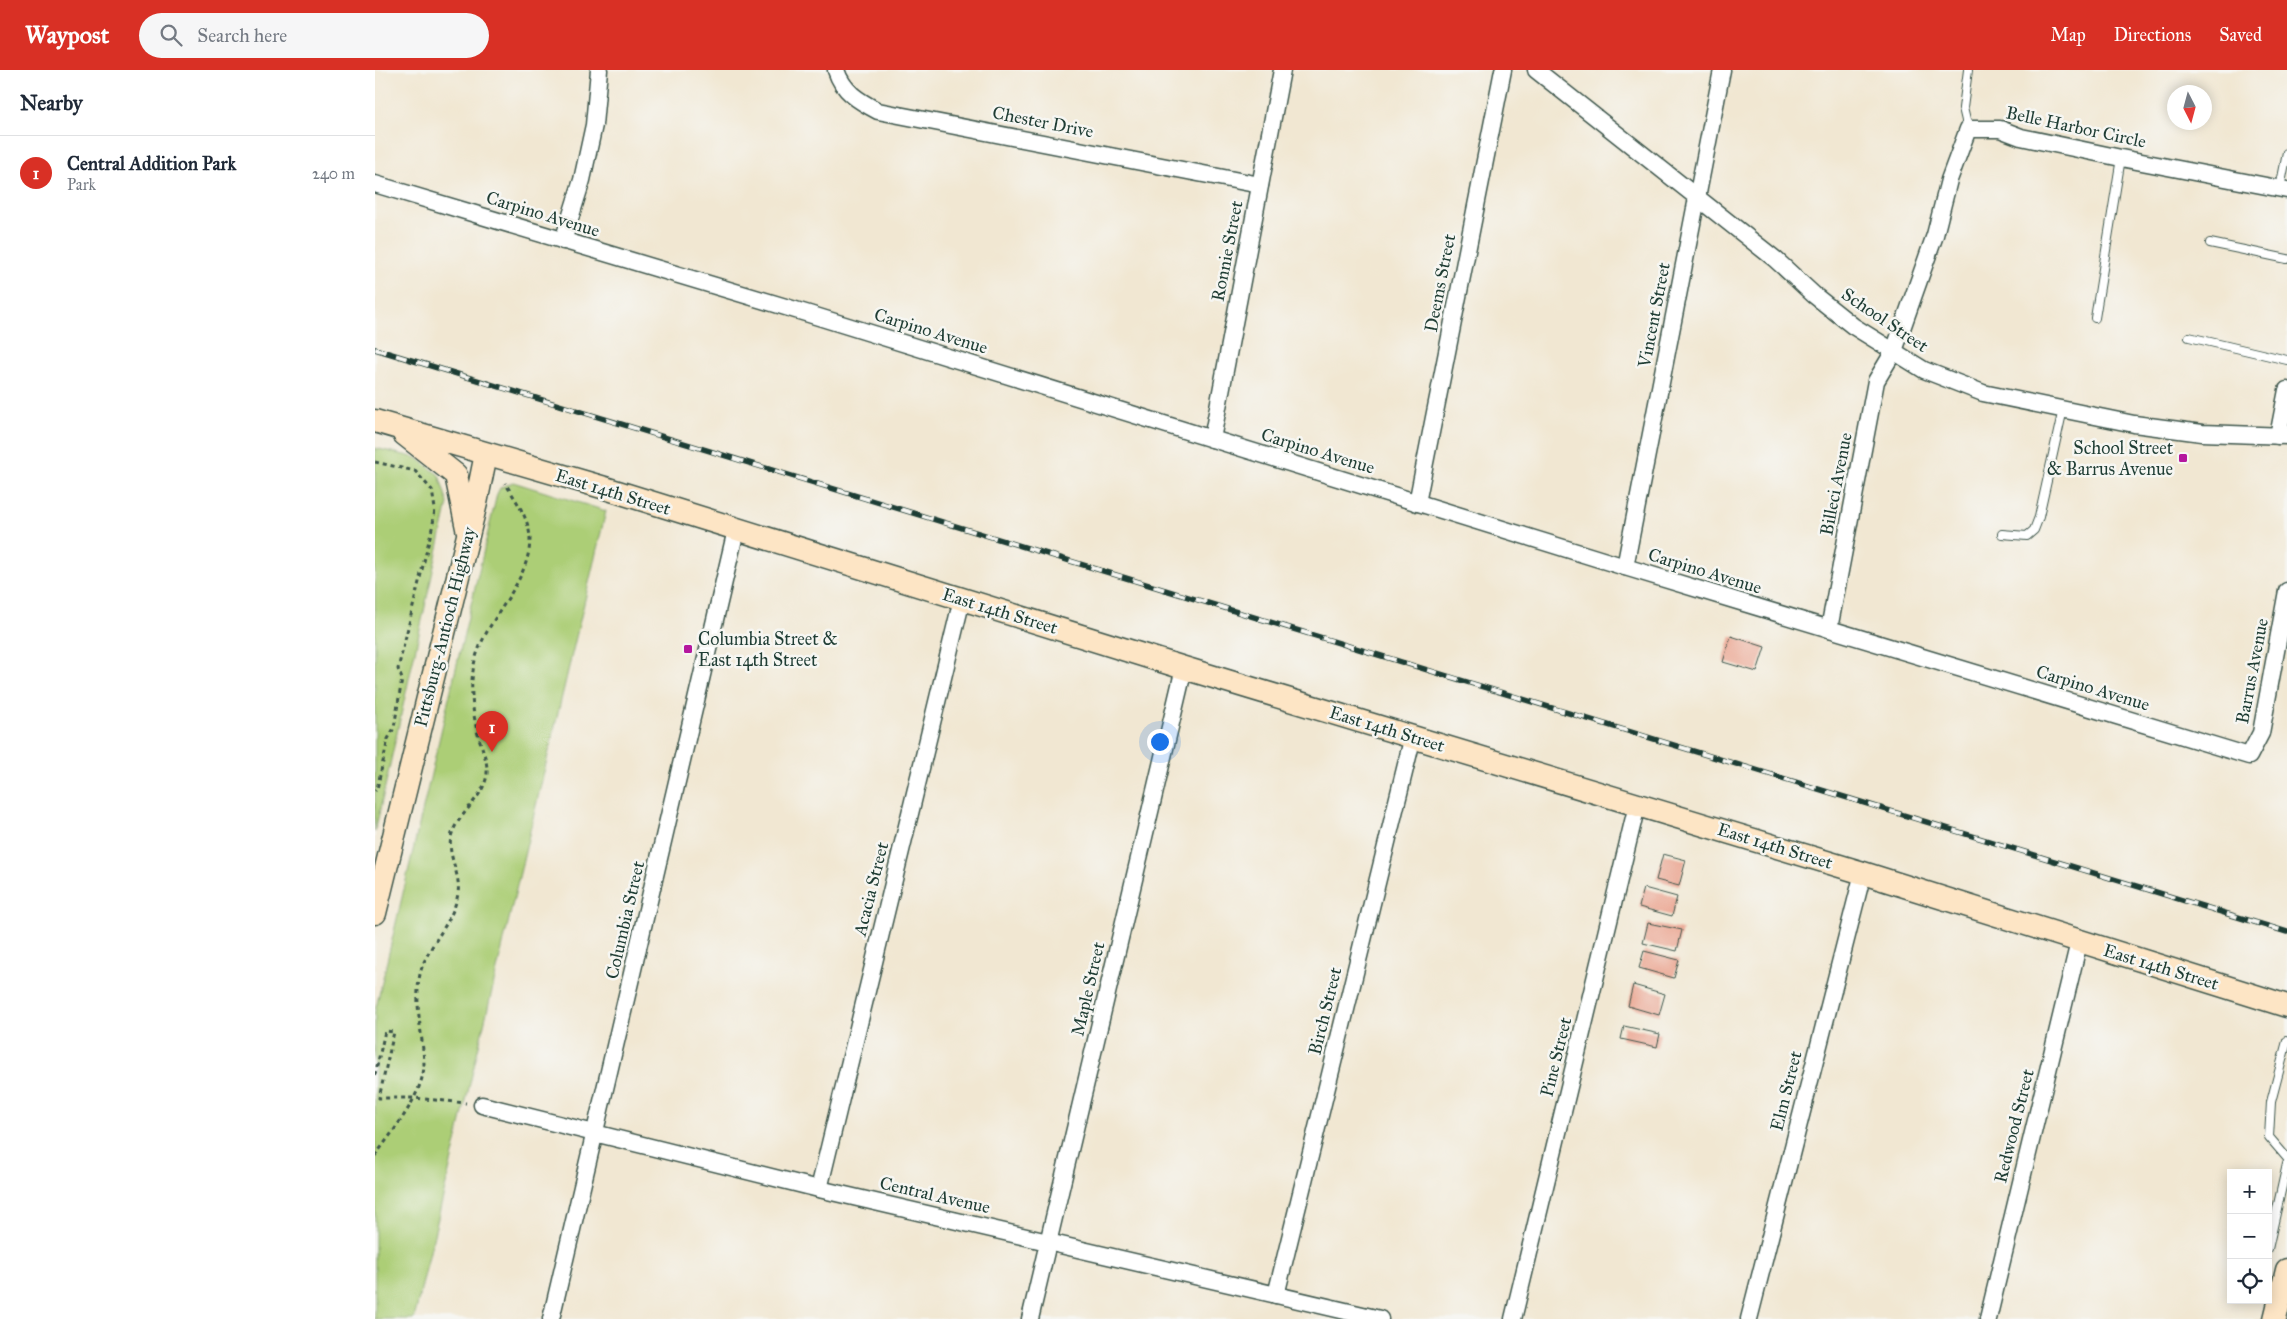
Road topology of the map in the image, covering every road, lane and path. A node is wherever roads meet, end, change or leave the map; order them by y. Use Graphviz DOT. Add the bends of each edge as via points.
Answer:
graph roads {
  1 [pos="599,70"];
  2 [pos="836,70"];
  3 [pos="1282,70"];
  4 [pos="1503,70"];
  5 [pos="1536,70"];
  6 [pos="1722,70"];
  7 [pos="1968,70"];
  8 [pos="1968,130"];
  9 [pos="2287,154"];
  10 [pos="2121,158"];
  11 [pos="375,184"];
  12 [pos="1260,184"];
  13 [pos="2284,189"];
  14 [pos="1698,198"];
  15 [pos="563,241"];
  16 [pos="2210,243"];
  17 [pos="2287,259"];
  18 [pos="2095,318"];
  19 [pos="2189,337"];
  20 [pos="1894,351"];
  21 [pos="2287,360"];
  22 [pos="2287,390"];
  23 [pos="2063,409"];
  24 [pos="385,424"];
  25 [pos="2282,436"];
  26 [pos="1212,439"];
  27 [pos="486,454"];
  28 [pos="375,462"];
  29 [pos="505,483"];
  30 [pos="1417,503"];
  31 [pos="735,530"];
  32 [pos="2002,534"];
  33 [pos="468,535"];
  34 [pos="1625,567"];
  35 [pos="2287,591"];
  36 [pos="962,599"];
  37 [pos="1829,629"];
  38 [pos="1184,668"];
  39 [pos="1413,736"];
  40 [pos="2249,756"];
  41 [pos="377,780"];
  42 [pos="375,791"];
  43 [pos="1637,805"];
  44 [pos="1863,873"];
  45 [pos="375,913"];
  46 [pos="2079,942"];
  47 [pos="2287,1006"];
  48 [pos="2287,1041"];
  49 [pos="375,1075"];
  50 [pos="414,1098"];
  51 [pos="482,1105"];
  52 [pos="596,1134"];
  53 [pos="375,1156"];
  54 [pos="2287,1158"];
  55 [pos="2287,1164"];
  56 [pos="819,1189"];
  57 [pos="2272,1231"];
  58 [pos="1048,1242"];
  59 [pos="2287,1270"];
  60 [pos="1276,1295"];
  61 [pos="551,1319"];
  62 [pos="1030,1319"];
  63 [pos="1379,1319"];
  64 [pos="1513,1319"];
  65 [pos="1749,1319"];
  66 [pos="1988,1319"];
  67 [pos="2275,1319"];
  1 -- 15 [label="street" via="594,125"];
  2 -- 12 [label="street, Chester Drive" via="839,81 855,99 878,111"];
  3 -- 12 [label="street, Ronnie Street"];
  4 -- 30 [label="street, Deems Street"];
  5 -- 14 [label="street, School Street"];
  6 -- 14 [label="street, Vincent Street"];
  7 -- 8 [label="lane" via="1963,108"];
  8 -- 10 [label="street, Belle Harbor Circle" via="2000,129 2021,137"];
  8 -- 20 [label="street"];
  9 -- 13 [label="lane"];
  10 -- 13 [label="street, Belle Harbor Circle"];
  10 -- 18 [label="lane"];
  11 -- 15 [label="street, Carpino Avenue"];
  12 -- 26 [label="street, Ronnie Street"];
  14 -- 20 [label="street, School Street" via="1853,326"];
  14 -- 34 [label="street, Vincent Street"];
  15 -- 26 [label="street, Carpino Avenue"];
  16 -- 17 [label="lane"];
  19 -- 21 [label="lane"];
  20 -- 23 [label="street, School Street" via="1924,370 1983,393"];
  20 -- 37 [label="street, Billeci Avenue" via="1876,381"];
  22 -- 25 [label="street"];
  23 -- 25 [label="street, School Street" via="2186,431"];
  23 -- 32 [label="lane" via="2034,530 2027,536"];
  24 -- 27 [label="street"];
  24 -- 33 [label="street" via="456,475"];
  26 -- 30 [label="street, Carpino Avenue"];
  27 -- 31 [label="street, East 14th Street"];
  27 -- 33 [label="street, Pittsburg-Antioch Highway"];
  28 -- 41 [label="path" via="415,471 432,490 435,509 398,669 402,679 394,728"];
  29 -- 50 [label="path" via="524,515 530,536 527,561 495,618 473,671 473,706 487,769 484,785 451,837 459,890 456,907 422,966 418,989 424,1066"];
  30 -- 34 [label="street, Carpino Avenue"];
  31 -- 36 [label="street, East 14th Street"];
  31 -- 52 [label="street, Columbia Street"];
  33 -- 45 [label="street, Pittsburg-Antioch Highway"];
  34 -- 37 [label="street, Carpino Avenue"];
  35 -- 40 [label="street, Barrus Avenue" via="2261,732"];
  36 -- 38 [label="street, East 14th Street"];
  36 -- 56 [label="street, Acacia Street"];
  37 -- 40 [label="street, Carpino Avenue"];
  38 -- 39 [label="street, East 14th Street"];
  38 -- 58 [label="street, Maple Street"];
  39 -- 43 [label="street, East 14th Street"];
  39 -- 60 [label="street, Birch Street"];
  41 -- 42 [label="path"];
  43 -- 44 [label="street, East 14th Street"];
  43 -- 64 [label="street, Pine Street"];
  44 -- 46 [label="street, East 14th Street"];
  44 -- 65 [label="street, Elm Street"];
  46 -- 47 [label="street, East 14th Street"];
  46 -- 66 [label="street, Redwood Street"];
  48 -- 54 [label="lane" via="2271,1102 2269,1137"];
  49 -- 50 [label="path" via="385,1031 394,1032 379,1098"];
  50 -- 51 [label="path"];
  50 -- 53 [label="path"];
  51 -- 52 [label="street, Central Avenue"];
  52 -- 56 [label="street, Central Avenue"];
  52 -- 61 [label="street, Columbia Street"];
  55 -- 57 [label="lane"];
  56 -- 58 [label="street, Central Avenue"];
  58 -- 60 [label="street, Central Avenue"];
  58 -- 62 [label="street, Maple Street"];
  59 -- 67 [label="street"];
  60 -- 63 [label="street, Central Avenue"];
}
